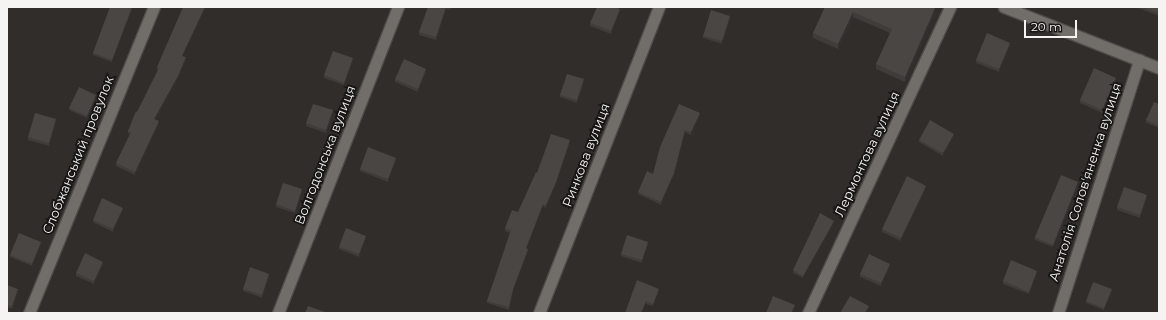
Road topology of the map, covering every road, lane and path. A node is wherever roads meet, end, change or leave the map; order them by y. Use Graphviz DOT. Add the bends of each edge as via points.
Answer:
graph roads {
  1 [pos="154,7"];
  2 [pos="398,7"];
  3 [pos="659,7"];
  4 [pos="950,7"];
  5 [pos="1004,7"];
  6 [pos="1021,10"];
  7 [pos="1139,60"];
  8 [pos="1159,68"];
  9 [pos="29,313"];
  10 [pos="278,313"];
  11 [pos="539,313"];
  12 [pos="808,313"];
  13 [pos="1058,313"];
  1 -- 9 [label="street, Слобжанський провулок"];
  2 -- 10 [label="street, Волгодонська вулиця"];
  3 -- 11 [label="street, Ринкова вулиця"];
  4 -- 12 [label="street, Лермонтова вулиця"];
  5 -- 6 [label="street"];
  6 -- 7 [label="street"];
  7 -- 8 [label="street"];
  7 -- 13 [label="street, Анатолія Солов'яненка вулиця"];
}
